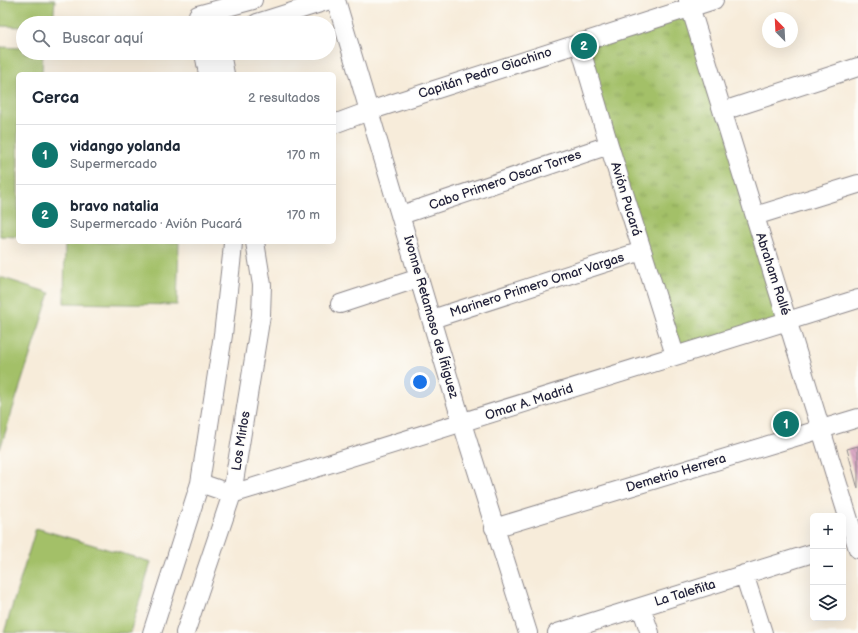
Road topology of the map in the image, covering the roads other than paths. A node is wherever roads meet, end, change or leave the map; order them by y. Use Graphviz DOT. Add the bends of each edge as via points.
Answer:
graph roads {
  1 [pos="253,0"];
  2 [pos="330,0"];
  3 [pos="336,0"];
  4 [pos="714,0"];
  5 [pos="689,4"];
  6 [pos="197,13"];
  7 [pos="279,16"];
  8 [pos="579,43"];
  9 [pos="205,60"];
  10 [pos="222,60"];
  11 [pos="858,67"];
  12 [pos="208,72"];
  13 [pos="225,72"];
  14 [pos="370,111"];
  15 [pos="723,111"];
  16 [pos="336,123"];
  17 [pos="609,145"];
  18 [pos="858,184"];
  19 [pos="401,215"];
  20 [pos="755,216"];
  21 [pos="232,244"];
  22 [pos="255,244"];
  23 [pos="642,252"];
  24 [pos="420,278"];
  25 [pos="858,299"];
  26 [pos="340,304"];
  27 [pos="432,319"];
  28 [pos="788,321"];
  29 [pos="675,355"];
  30 [pos="858,418"];
  31 [pos="462,423"];
  32 [pos="821,430"];
  33 [pos="200,483"];
  34 [pos="232,494"];
  35 [pos="494,528"];
  36 [pos="852,544"];
  37 [pos="810,554"];
  38 [pos="744,574"];
  39 [pos="641,606"];
  40 [pos="152,633"];
  41 [pos="185,633"];
  42 [pos="528,633"];
  43 [pos="557,633"];
  44 [pos="650,633"];
  45 [pos="763,633"];
  1 -- 6 [label="street"];
  2 -- 7 [label="street"];
  3 -- 14 [label="street, Ivonne Retamoso de Íñiguez"];
  4 -- 5 [label="street, Capitán Pedro Giachino"];
  5 -- 8 [label="street, Capitán Pedro Giachino"];
  5 -- 15 [label="street, Abraham Rallé"];
  8 -- 14 [label="street, Capitán Pedro Giachino"];
  8 -- 17 [label="street, Avión Pucará"];
  9 -- 12 [label="street"];
  10 -- 13 [label="street"];
  11 -- 15 [label="street"];
  14 -- 16 [label="street, Capitán Pedro Giachino"];
  14 -- 19 [label="street, Ivonne Retamoso de Íñiguez"];
  15 -- 20 [label="street, Abraham Rallé"];
  17 -- 19 [label="street, Cabo Primero Oscar Torres"];
  17 -- 23 [label="street, Avión Pucará"];
  18 -- 20 [label="street"];
  19 -- 24 [label="street, Ivonne Retamoso de Íñiguez"];
  20 -- 28 [label="street, Abraham Rallé"];
  21 -- 33 [label="street" via="223,335"];
  22 -- 34 [label="street, Los Mirlos" via="262,284 261,314"];
  23 -- 27 [label="street, Marinero Primero Omar Vargas"];
  23 -- 29 [label="street, Avión Pucará"];
  24 -- 26 [label="street"];
  24 -- 27 [label="street, Ivonne Retamoso de Íñiguez"];
  25 -- 28 [label="street, Omar A. Madrid"];
  27 -- 31 [label="street, Ivonne Retamoso de Íñiguez"];
  28 -- 29 [label="street, Omar A. Madrid"];
  28 -- 32 [label="street, Abraham Rallé"];
  29 -- 31 [label="street, Omar A. Madrid"];
  30 -- 32 [label="street, Demetrio Herrera"];
  31 -- 34 [label="street, Omar A. Madrid"];
  31 -- 35 [label="street, Ivonne Retamoso de Íñiguez"];
  32 -- 35 [label="street, Demetrio Herrera"];
  32 -- 36 [label="street, Abraham Rallé"];
  33 -- 34 [label="street"];
  33 -- 40 [label="street"];
  34 -- 41 [label="street, Los Mirlos"];
  35 -- 42 [label="street, Ivonne Retamoso de Íñiguez"];
  37 -- 38 [label="street, La Taleñita"];
  38 -- 39 [label="street, La Taleñita"];
  38 -- 45 [label="street"];
  39 -- 43 [label="street, La Taleñita"];
  39 -- 44 [label="street"];
}
